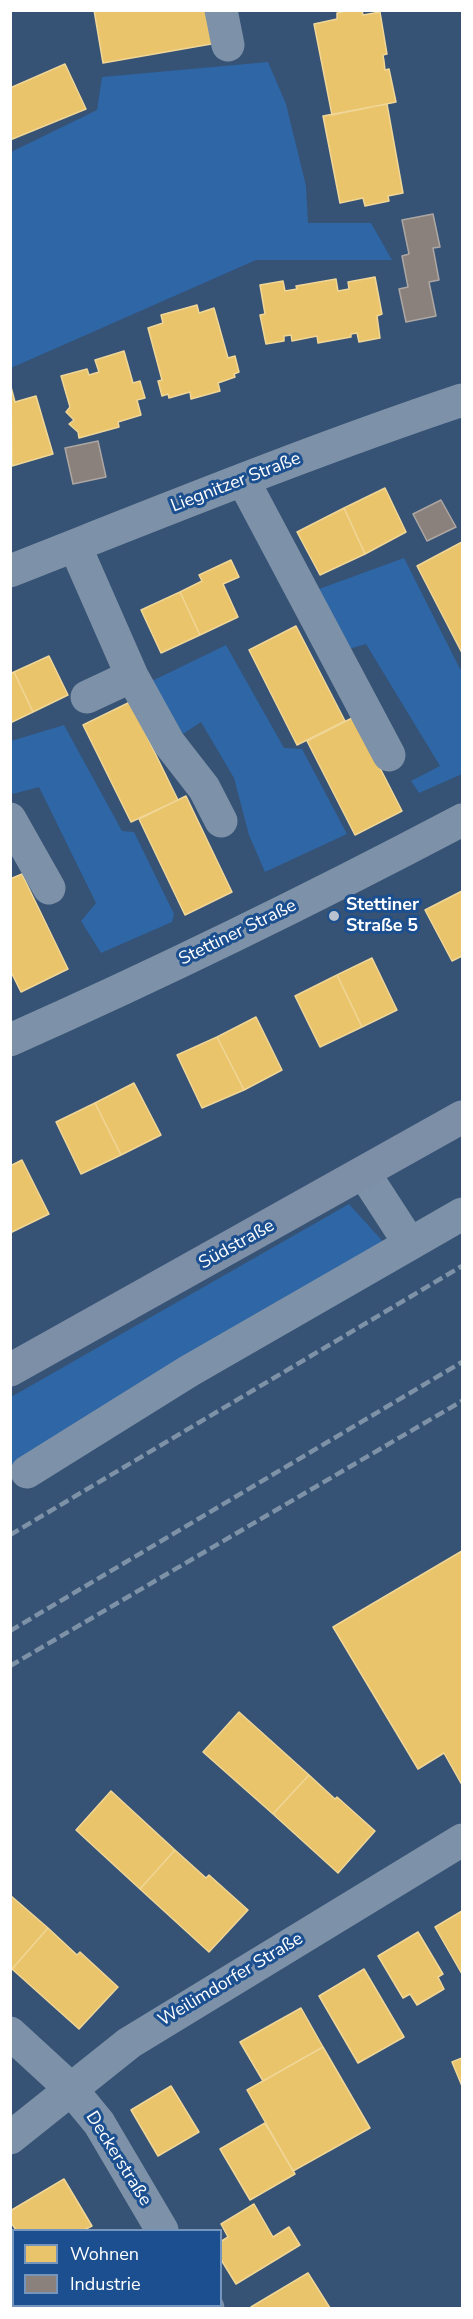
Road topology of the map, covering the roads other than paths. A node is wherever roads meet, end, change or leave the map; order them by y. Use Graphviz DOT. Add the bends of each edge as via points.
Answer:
graph roads {
  1 [pos="221,10"];
  2 [pos="228,45"];
  3 [pos="462,400"];
  4 [pos="243,480"];
  5 [pos="75,546"];
  6 [pos="10,571"];
  7 [pos="132,676"];
  8 [pos="87,697"];
  9 [pos="389,755"];
  10 [pos="10,819"];
  11 [pos="462,820"];
  12 [pos="221,821"];
  13 [pos="49,888"];
  14 [pos="10,1040"];
  15 [pos="462,1117"];
  16 [pos="364,1173"];
  17 [pos="462,1214"];
  18 [pos="410,1244"];
  19 [pos="10,1370"];
  20 [pos="27,1472"];
  21 [pos="462,1840"];
  22 [pos="10,2033"];
  23 [pos="71,2089"];
  24 [pos="10,2138"];
  25 [pos="161,2229"];
  1 -- 2 [label="street"];
  3 -- 4 [label="street, Liegnitzer Straße"];
  4 -- 5 [label="street, Liegnitzer Straße"];
  4 -- 9 [label="street"];
  5 -- 6 [label="street, Liegnitzer Straße"];
  5 -- 7 [label="street"];
  7 -- 8 [label="street"];
  7 -- 12 [label="street" via="169,743 204,788"];
  10 -- 13 [label="street"];
  11 -- 14 [label="street, Stettiner Straße" via="267,920"];
  15 -- 16 [label="main road, Südstraße"];
  16 -- 18 [label="street"];
  16 -- 19 [label="main road, Südstraße"];
  17 -- 18 [label="street"];
  18 -- 20 [label="street" via="189,1371"];
  21 -- 23 [label="street, Weilimdorfer Straße" via="129,2043"];
  22 -- 23 [label="street, Deckerstraße"];
  23 -- 24 [label="street, Weilimdorfer Straße"];
  23 -- 25 [label="street, Deckerstraße" via="99,2123"];
}
